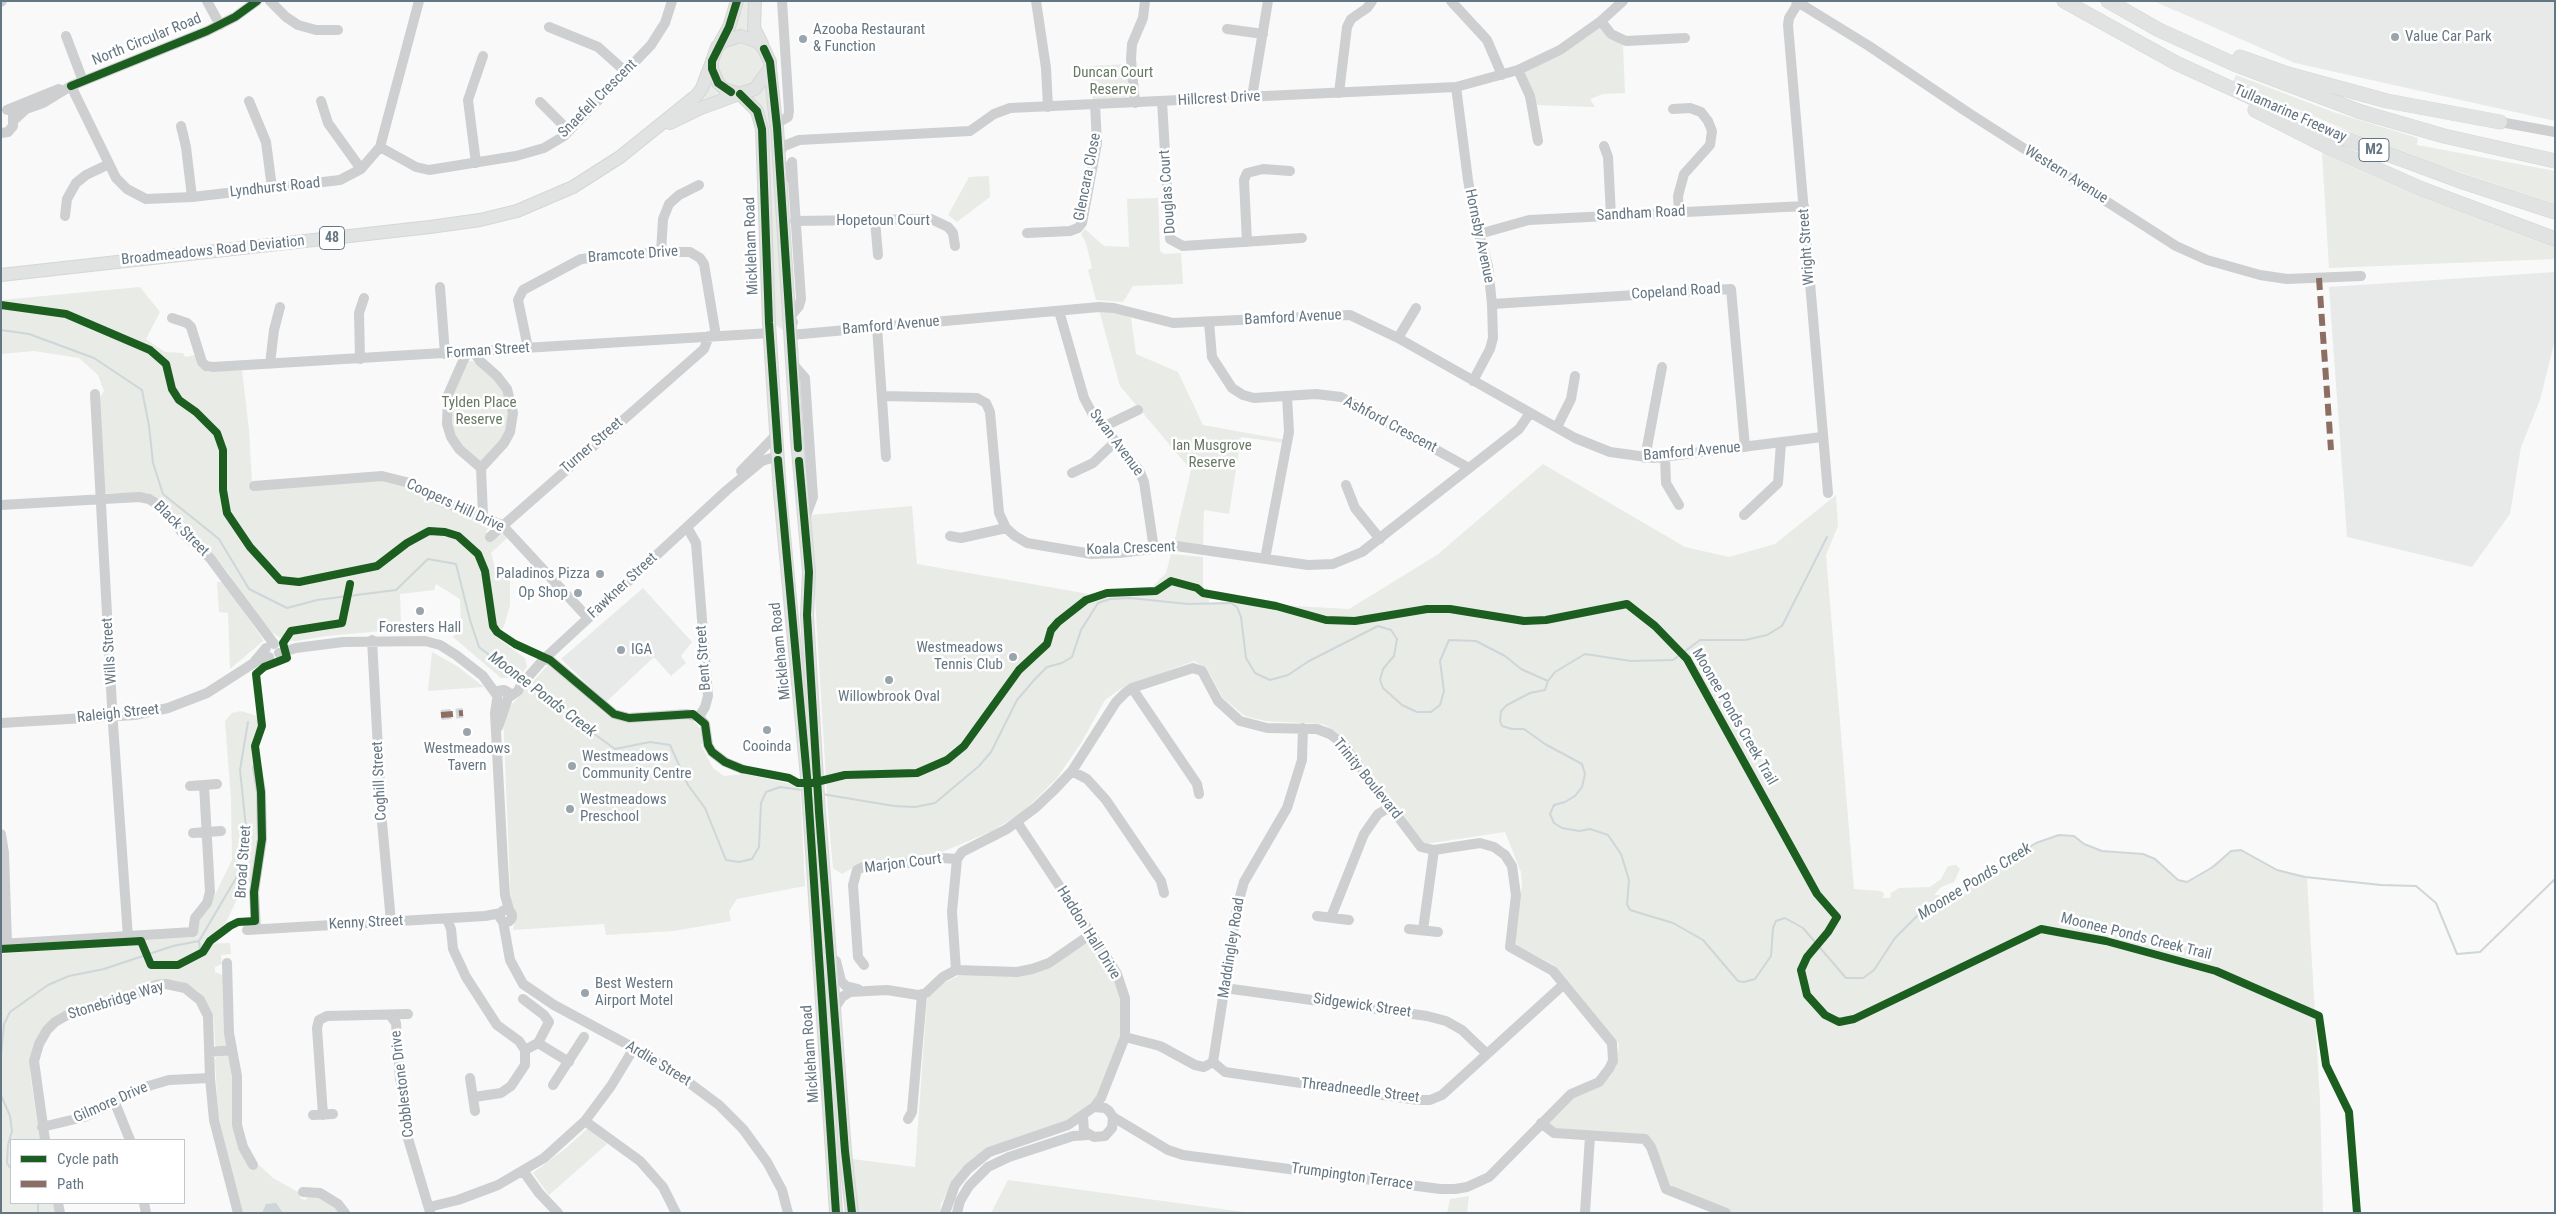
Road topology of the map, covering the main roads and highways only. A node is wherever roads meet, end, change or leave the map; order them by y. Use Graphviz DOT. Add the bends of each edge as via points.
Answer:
graph roads {
  1 [pos="737,1"];
  2 [pos="755,1"];
  3 [pos="2064,1"];
  4 [pos="2108,1"];
  5 [pos="2117,1"];
  6 [pos="717,47"];
  7 [pos="764,49"];
  8 [pos="712,61"];
  9 [pos="770,68"];
  10 [pos="2211,80"];
  11 [pos="740,94"];
  12 [pos="2500,122"];
  13 [pos="643,139"];
  14 [pos="2555,161"];
  15 [pos="2555,212"];
  16 [pos="2550,238"];
  17 [pos="1,275"];
  18 [pos="770,328"];
  19 [pos="796,334"];
  20 [pos="774,385"];
  21 [pos="798,452"];
  22 [pos="778,453"];
  23 [pos="786,562"];
  24 [pos="809,572"];
  25 [pos="789,600"];
  26 [pos="812,689"];
  27 [pos="799,697"];
  28 [pos="812,777"];
  29 [pos="814,812"];
  30 [pos="836,1213"];
  31 [pos="852,1213"];
  1 -- 6 [label="main road" via="729,27"];
  2 -- 7 [label="main road" via="754,28"];
  3 -- 10 [label="highway, Tullamarine Freeway / M2"];
  4 -- 14 [label="highway, Tullamarine Freeway / M2" via="2159,30 2234,64 2362,112 2435,134"];
  5 -- 12 [label="highway" via="2186,34 2288,74 2387,101"];
  6 -- 7 [label="main road" via="732,37 742,36"];
  6 -- 8 [label="main road"];
  7 -- 9 [label="main road"];
  8 -- 11 [label="main road" via="718,84"];
  8 -- 13 [label="main road, Broadmeadows Road Deviation / 48" via="697,95"];
  9 -- 11 [label="main road" via="755,89"];
  9 -- 19 [label="main road, Mickleham Road" via="783,158 790,317"];
  10 -- 15 [label="highway, Tullamarine Freeway / M2" via="2376,151"];
  10 -- 16 [label="highway" via="2217,89 2332,149"];
  11 -- 13 [label="main road, Broadmeadows Road Deviation / 48" via="684,116"];
  11 -- 18 [label="main road, Mickleham Road" via="757,111 762,129"];
  13 -- 17 [label="main road, Broadmeadows Road Deviation / 48" via="604,169 573,187 539,203 489,218"];
  18 -- 19 [label="main road" via="781,334"];
  18 -- 20 [label="main road, Mickleham Road"];
  19 -- 20 [label="main road" via="781,341"];
  19 -- 21 [label="main road, Mickleham Road" via="792,363"];
  20 -- 22 [label="main road, Mickleham Road"];
  21 -- 22 [label="main road"];
  21 -- 24 [label="main road, Mickleham Road"];
  22 -- 23 [label="main road, Mickleham Road"];
  23 -- 24 [label="main road" via="794,570"];
  23 -- 25 [label="main road, Mickleham Road"];
  24 -- 25 [label="main road" via="795,578"];
  24 -- 26 [label="main road, Mickleham Road" via="807,615"];
  25 -- 27 [label="main road, Mickleham Road"];
  26 -- 27 [label="main road"];
  26 -- 28 [label="main road, Mickleham Road"];
  27 -- 28 [label="main road, Mickleham Road"];
  28 -- 29 [label="main road, Mickleham Road"];
  29 -- 30 [label="main road, Mickleham Road"];
  29 -- 31 [label="main road, Mickleham Road" via="824,880"];
}
